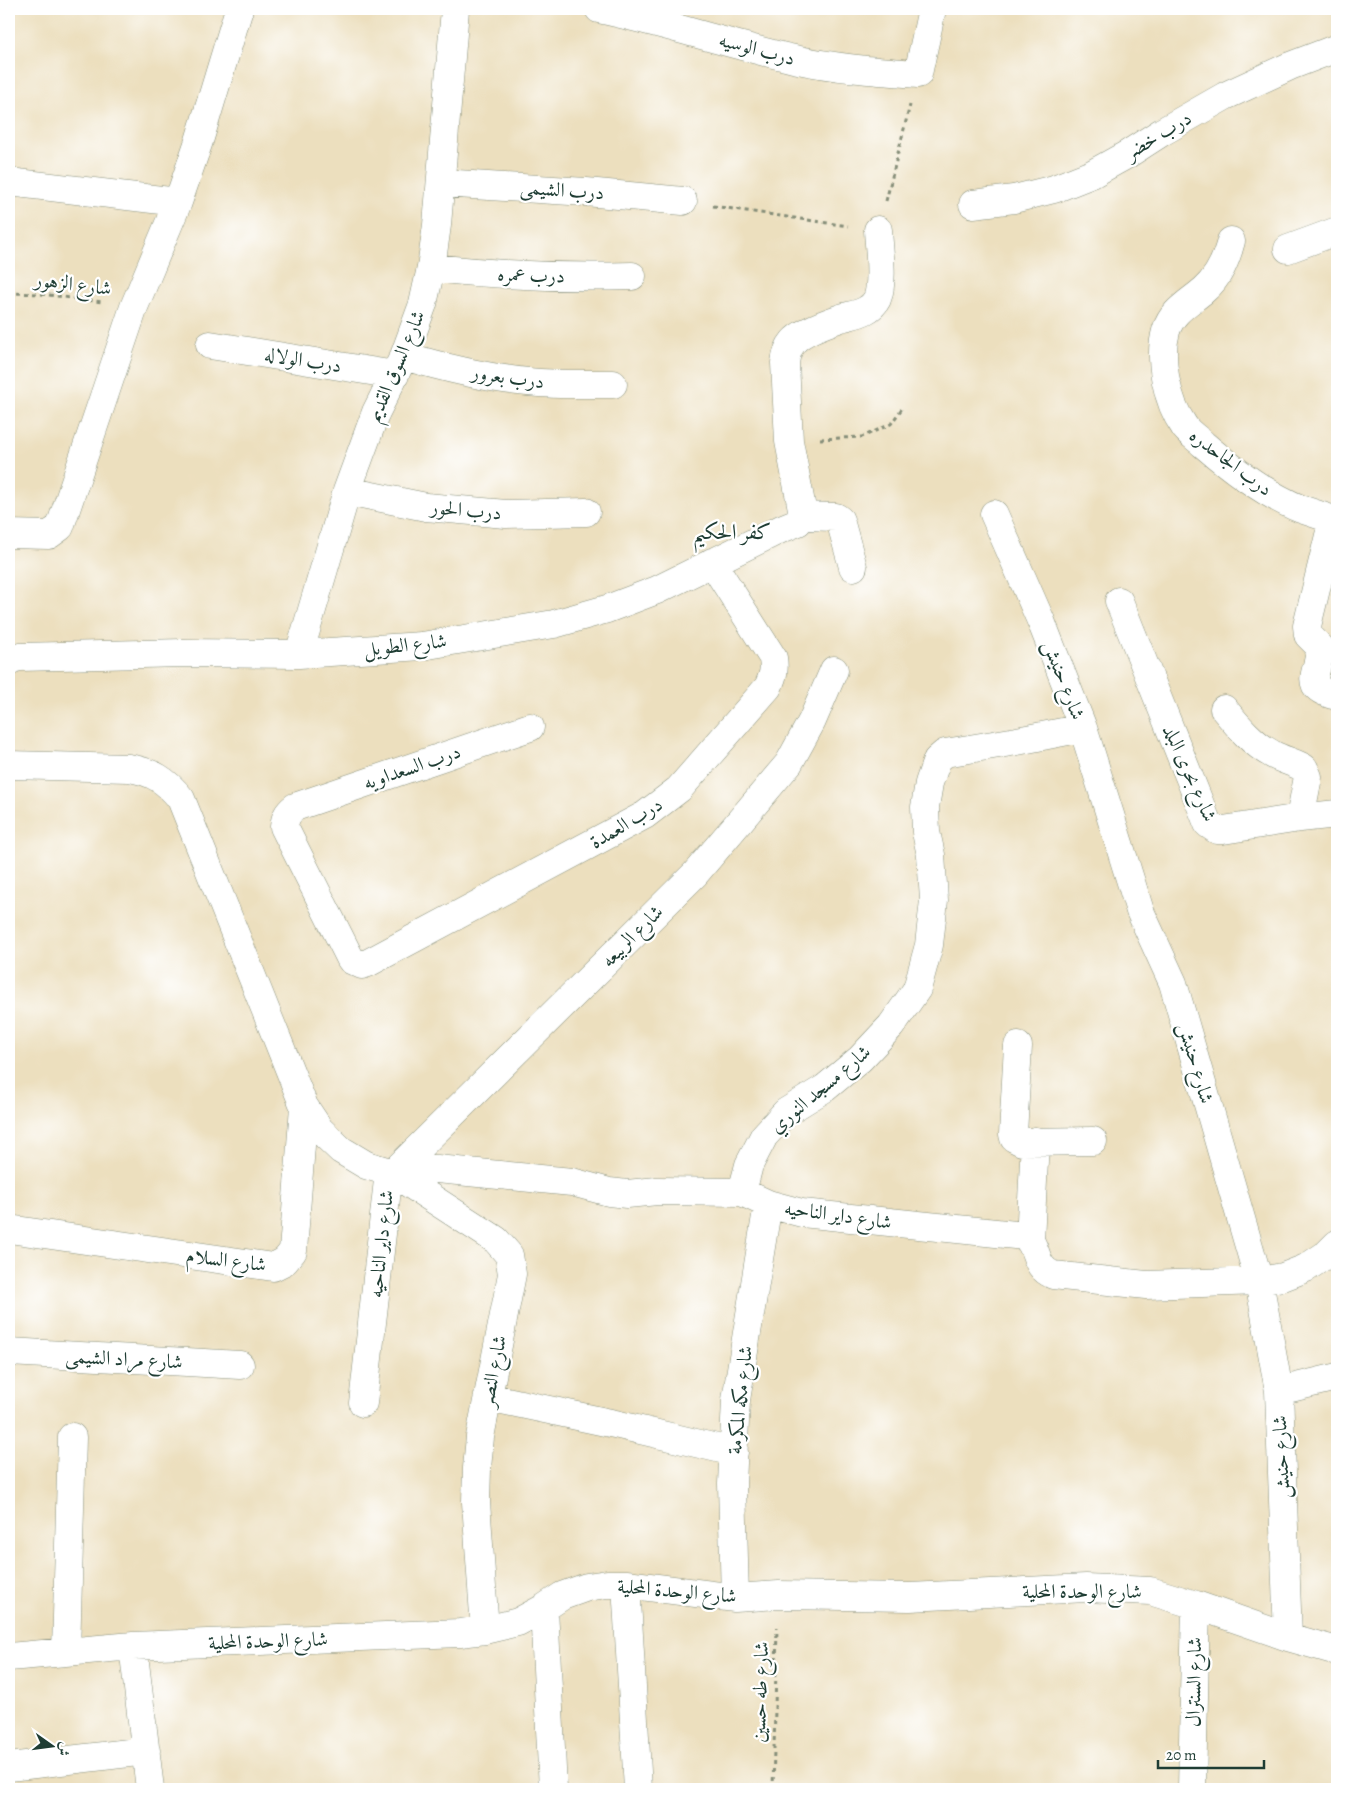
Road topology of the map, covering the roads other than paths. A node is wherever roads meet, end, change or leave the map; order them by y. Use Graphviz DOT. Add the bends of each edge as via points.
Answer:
graph roads {
  1 [pos="240,9"];
  2 [pos="455,9"];
  3 [pos="599,9"];
  4 [pos="932,9"];
  5 [pos="1337,48"];
  6 [pos="9,182"];
  7 [pos="441,183"];
  8 [pos="178,202"];
  9 [pos="682,202"];
  10 [pos="973,204"];
  11 [pos="878,230"];
  12 [pos="1337,232"];
  13 [pos="1231,242"];
  14 [pos="1288,249"];
  15 [pos="431,268"];
  16 [pos="632,276"];
  17 [pos="210,344"];
  18 [pos="399,366"];
  19 [pos="613,384"];
  20 [pos="347,491"];
  21 [pos="586,512"];
  22 [pos="994,514"];
  23 [pos="1335,520"];
  24 [pos="791,522"];
  25 [pos="9,534"];
  26 [pos="712,562"];
  27 [pos="853,567"];
  28 [pos="1119,600"];
  29 [pos="299,654"];
  30 [pos="9,662"];
  31 [pos="834,670"];
  32 [pos="1337,696"];
  33 [pos="1224,709"];
  34 [pos="530,727"];
  35 [pos="1083,728"];
  36 [pos="9,765"];
  37 [pos="295,807"];
  38 [pos="1337,814"];
  39 [pos="1300,818"];
  40 [pos="1018,1046"];
  41 [pos="304,1106"];
  42 [pos="1035,1141"];
  43 [pos="1094,1141"];
  44 [pos="392,1173"];
  45 [pos="742,1192"];
  46 [pos="768,1204"];
  47 [pos="9,1229"];
  48 [pos="1030,1240"];
  49 [pos="1337,1244"];
  50 [pos="1259,1281"];
  51 [pos="9,1352"];
  52 [pos="240,1365"];
  53 [pos="1337,1377"];
  54 [pos="1279,1391"];
  55 [pos="488,1397"];
  56 [pos="363,1403"];
  57 [pos="72,1437"];
  58 [pos="734,1452"];
  59 [pos="626,1584"];
  60 [pos="735,1598"];
  61 [pos="1196,1605"];
  62 [pos="544,1608"];
  63 [pos="485,1630"];
  64 [pos="1288,1637"];
  65 [pos="133,1646"];
  66 [pos="1337,1651"];
  67 [pos="66,1652"];
  68 [pos="9,1657"];
  69 [pos="146,1751"];
  70 [pos="9,1767"];
  71 [pos="150,1789"];
  72 [pos="553,1789"];
  73 [pos="638,1789"];
  74 [pos="1192,1789"];
  1 -- 8 [label="street"];
  2 -- 7 [label="street, شارع السوق القديم"];
  3 -- 4 [label="street, درب الوسيه" via="795,60 918,74"];
  5 -- 10 [label="street, درب خضر" via="1225,96 1092,174 1054,189 1014,199"];
  6 -- 8 [label="street"];
  7 -- 9 [label="street, درب الشيمى"];
  7 -- 15 [label="street, شارع السوق القديم"];
  8 -- 25 [label="street" via="134,307 60,527 49,535"];
  11 -- 24 [label="street" via="881,263 877,299 863,312 799,337 792,342 787,353 789,440 799,487"];
  12 -- 14 [label="street"];
  13 -- 23 [label="street, درب الجاحدره" via="1217,276 1179,309 1166,332 1163,364 1170,397 1184,427 1239,472 1300,508"];
  15 -- 16 [label="street, درب عمره" via="531,276"];
  15 -- 18 [label="street, شارع السوق القديم" via="423,304"];
  17 -- 18 [label="street, درب الولاله"];
  18 -- 19 [label="street, درب بعرور" via="445,368 520,381"];
  18 -- 20 [label="street, شارع السوق القديم" via="376,412"];
  20 -- 21 [label="street, درب الحور" via="426,507 506,514"];
  20 -- 29 [label="street, شارع السوق القديم"];
  22 -- 35 [label="street, شارع حنيش"];
  23 -- 32 [label="street" via="1307,626 1308,635 1320,647 1316,686 1324,693"];
  24 -- 26 [label="street, شارع الطويل"];
  24 -- 27 [label="street" via="836,517 840,520"];
  26 -- 29 [label="street, شارع الطويل" via="657,590 608,609 554,624 422,646"];
  26 -- 37 [label="street, درب العمدة" via="772,658 774,675 768,687 679,789 645,815 362,965 351,960 284,827 288,812"];
  28 -- 39 [label="street, شارع بحرى البلد" via="1208,824 1223,830"];
  29 -- 30 [label="street, شارع الطويل" via="20,657"];
  31 -- 44 [label="street, شارع الربيعه" via="789,763 695,874"];
  33 -- 39 [label="street" via="1258,745 1304,768 1308,778"];
  34 -- 37 [label="street, درب السعداويه"];
  35 -- 45 [label="street, شارع مسجد النوري" via="945,753 937,760 925,807 934,900 929,946 917,989 891,1026 860,1059 825,1088 786,1112 764,1136 749,1165"];
  35 -- 50 [label="street, شارع حنيش" via="1140,911 1173,983"];
  36 -- 41 [label="street" via="145,770 171,787 181,800"];
  38 -- 39 [label="street, شارع بحرى البلد"];
  40 -- 42 [label="street" via="1013,1134 1018,1141"];
  41 -- 44 [label="street" via="320,1130 342,1150 366,1165"];
  41 -- 47 [label="street, شارع السلام" via="293,1251 285,1261 273,1267"];
  42 -- 43 [label="street"];
  42 -- 48 [label="street"];
  44 -- 45 [label="street, شارع داير الناحيه" via="403,1169 474,1172 572,1182 627,1194"];
  44 -- 55 [label="street, شارع النصر" via="496,1240 509,1255 512,1274"];
  44 -- 56 [label="street, شارع داير الناحيه" via="388,1180"];
  45 -- 46 [label="street, شارع داير الناحيه"];
  46 -- 48 [label="street, شارع داير الناحيه" via="802,1212 1019,1235"];
  46 -- 58 [label="street, شارع مكه المكرمة" via="736,1400"];
  48 -- 50 [label="street" via="1038,1263 1053,1275 1146,1285"];
  49 -- 50 [label="street" via="1306,1268 1283,1277"];
  50 -- 54 [label="street, شارع حنيش"];
  51 -- 52 [label="street, شارع مراد الشيمى"];
  53 -- 54 [label="street"];
  54 -- 64 [label="street, شارع حنيش"];
  55 -- 58 [label="street"];
  55 -- 63 [label="street, شارع النصر" via="480,1437 476,1502"];
  57 -- 67 [label="street"];
  58 -- 60 [label="street, شارع مكه المكرمة"];
  59 -- 60 [label="street, شارع الوحدة المحلية"];
  59 -- 62 [label="street, شارع الوحدة المحلية" via="587,1587 562,1596"];
  59 -- 73 [label="street"];
  60 -- 61 [label="street, شارع الوحدة المحلية" via="779,1595 910,1597 1086,1588 1150,1591"];
  61 -- 64 [label="street, شارع الوحدة المحلية"];
  61 -- 74 [label="street, شارع السنترال"];
  62 -- 63 [label="street, شارع الوحدة المحلية" via="518,1622"];
  62 -- 72 [label="street"];
  63 -- 65 [label="street, شارع الوحدة المحلية"];
  64 -- 66 [label="street"];
  65 -- 67 [label="street, شارع الوحدة المحلية"];
  65 -- 69 [label="street"];
  67 -- 68 [label="street, شارع الوحدة المحلية"];
  69 -- 70 [label="street"];
  69 -- 71 [label="street"];
}
